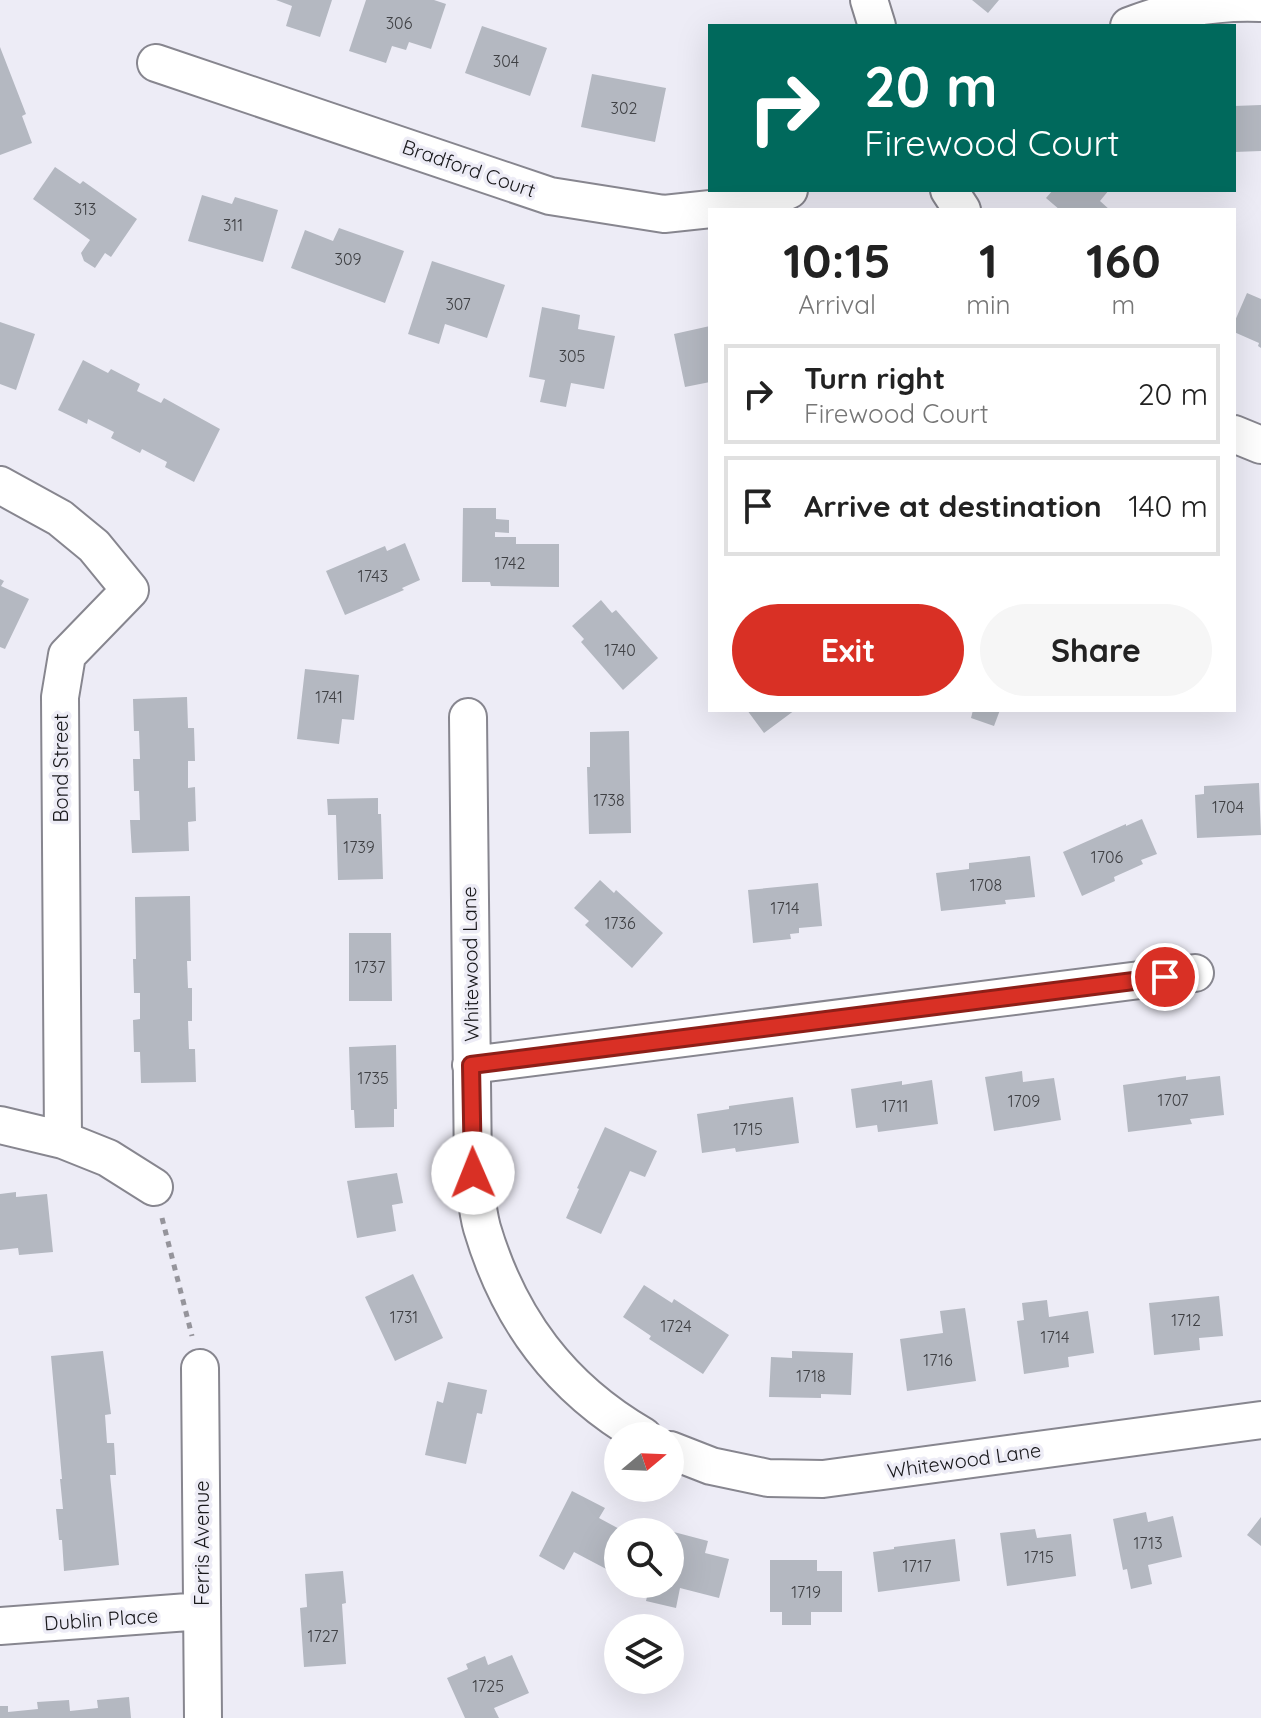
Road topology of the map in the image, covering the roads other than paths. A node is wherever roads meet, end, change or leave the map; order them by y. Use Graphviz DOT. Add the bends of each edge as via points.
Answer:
graph roads {
  1 [pos="869,0"];
  2 [pos="1261,3"];
  3 [pos="876,24"];
  4 [pos="1134,24"];
  5 [pos="156,63"];
  6 [pos="784,192"];
  7 [pos="720,208"];
  8 [pos="708,209"];
  9 [pos="1236,435"];
  10 [pos="1261,445"];
  11 [pos="0,485"];
  12 [pos="468,717"];
  13 [pos="1195,973"];
  14 [pos="471,1065"];
  15 [pos="0,1125"];
  16 [pos="63,1140"];
  17 [pos="154,1187"];
  18 [pos="200,1368"];
  19 [pos="1261,1420"];
  20 [pos="618,1422"];
  21 [pos="684,1455"];
  22 [pos="202,1611"];
  23 [pos="0,1626"];
  24 [pos="203,1718"];
  1 -- 3 [label="street"];
  2 -- 4 [label="street" via="1197,7"];
  5 -- 8 [label="street, Bradford Court" via="550,196 664,214"];
  6 -- 7 [label="street, Bradford Court"];
  9 -- 10 [label="street"];
  11 -- 16 [label="street, Bond Street" via="60,518 94,546 130,590 67,655 60,697"];
  12 -- 14 [label="street, Whitewood Lane"];
  13 -- 14 [label="street"];
  14 -- 20 [label="street, Whitewood Lane" via="473,1173 481,1225 502,1284 529,1332 560,1371"];
  15 -- 16 [label="street"];
  16 -- 17 [label="street" via="108,1158"];
  18 -- 22 [label="street, Ferris Avenue"];
  19 -- 21 [label="street, Whitewood Lane" via="823,1479 768,1478"];
  22 -- 23 [label="street, Dublin Place"];
  22 -- 24 [label="street, Ferris Avenue"];
}
